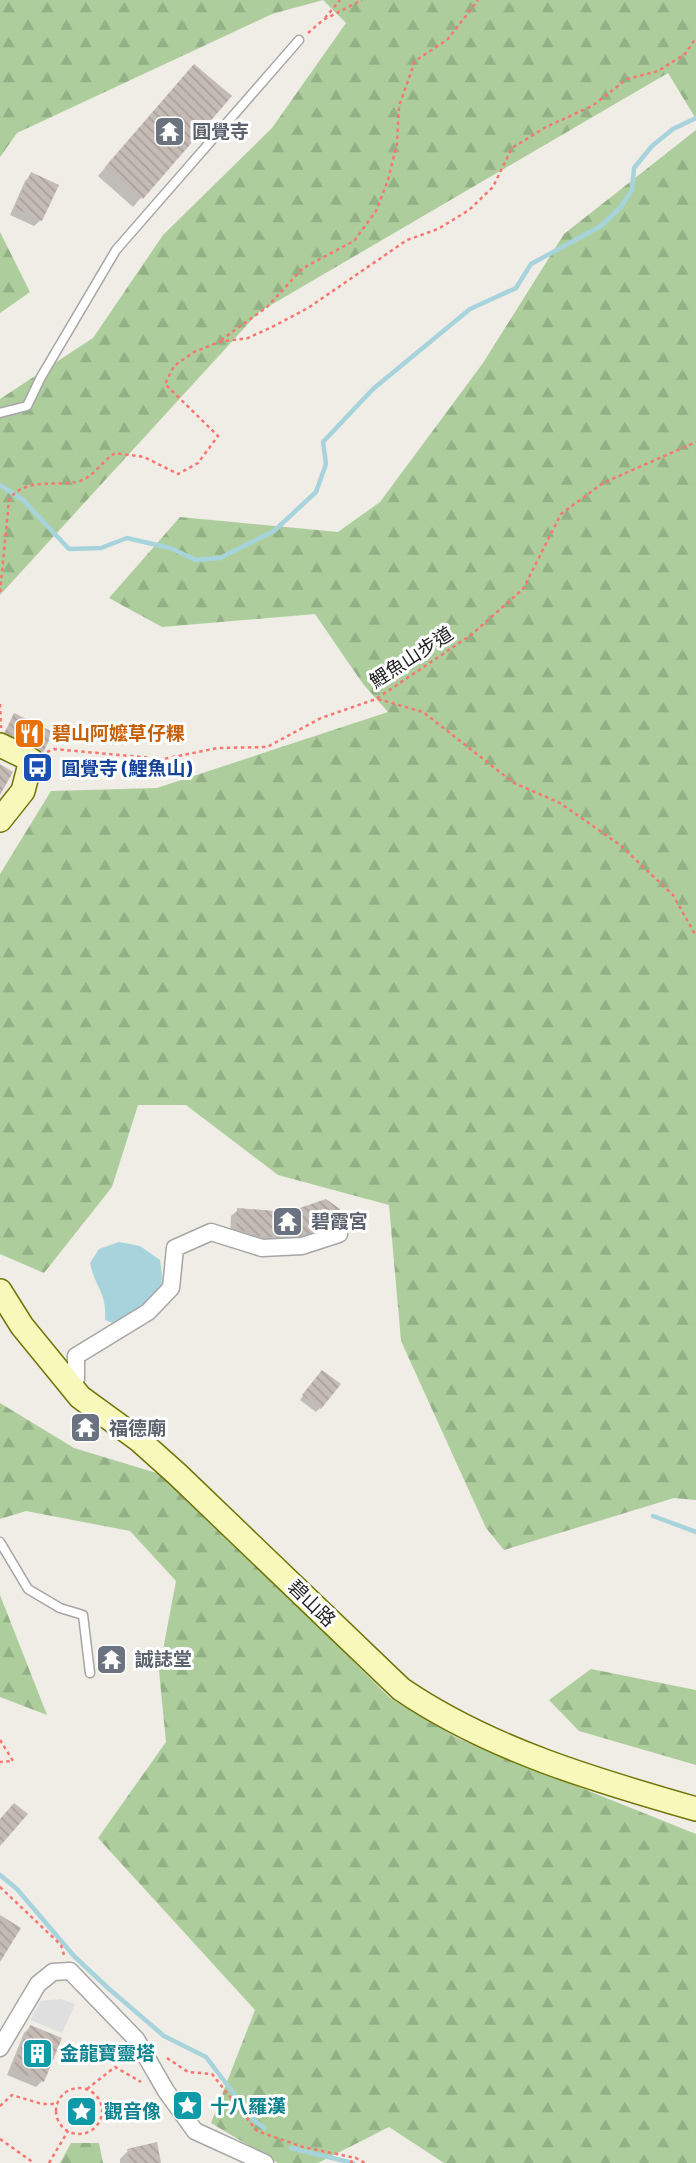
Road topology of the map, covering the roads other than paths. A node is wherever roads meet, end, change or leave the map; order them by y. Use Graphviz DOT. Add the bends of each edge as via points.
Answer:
graph roads {
  1 [pos="299,40"];
  2 [pos="0,413"];
  3 [pos="0,745"];
  4 [pos="0,820"];
  5 [pos="339,1234"];
  6 [pos="0,1291"];
  7 [pos="71,1387"];
  8 [pos="0,1542"];
  9 [pos="90,1673"];
  10 [pos="696,1809"];
  11 [pos="0,2048"];
  12 [pos="265,2163"];
  1 -- 2 [label="lane" via="116,250 27,406"];
  3 -- 4 [label="street" via="31,760 23,791"];
  5 -- 7 [label="street" via="302,1246 262,1248 211,1232 175,1248 171,1288 148,1312 76,1356 76,1379"];
  6 -- 7 [label="street, 碧山路"];
  7 -- 10 [label="street, 碧山路" via="177,1474 401,1689 442,1717 606,1783"];
  8 -- 9 [label="lane" via="28,1589 60,1608 83,1615"];
  11 -- 12 [label="street" via="38,1984 53,1972 70,1971 136,2039 195,2131"];
}
